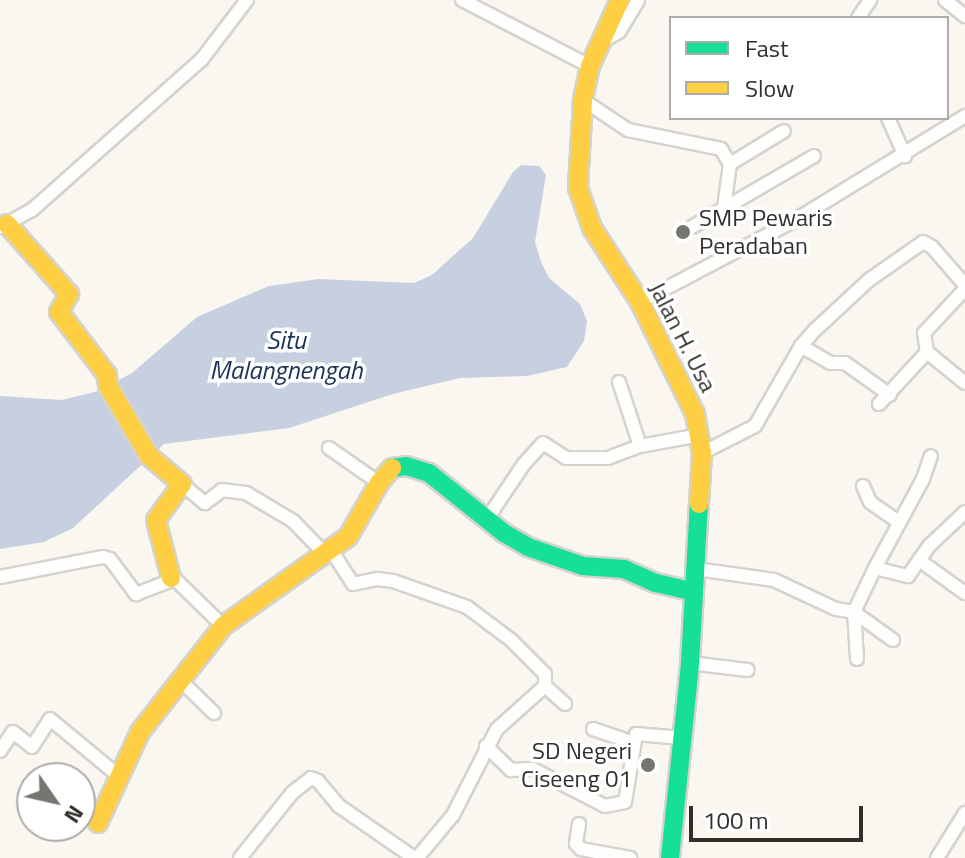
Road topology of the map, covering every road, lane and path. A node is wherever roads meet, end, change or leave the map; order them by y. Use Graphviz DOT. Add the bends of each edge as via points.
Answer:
graph roads {
  1 [pos="247,0"];
  2 [pos="462,0"];
  3 [pos="620,0"];
  4 [pos="638,0"];
  5 [pos="945,0"];
  6 [pos="965,16"];
  7 [pos="598,44"];
  8 [pos="590,66"];
  9 [pos="583,100"];
  10 [pos="965,116"];
  11 [pos="889,120"];
  12 [pos="784,131"];
  13 [pos="814,156"];
  14 [pos="905,156"];
  15 [pos="730,164"];
  16 [pos="724,207"];
  17 [pos="4,226"];
  18 [pos="692,227"];
  19 [pos="965,287"];
  20 [pos="640,302"];
  21 [pos="801,346"];
  22 [pos="927,352"];
  23 [pos="619,382"];
  24 [pos="965,383"];
  25 [pos="890,395"];
  26 [pos="879,404"];
  27 [pos="701,444"];
  28 [pos="640,446"];
  29 [pos="329,448"];
  30 [pos="931,456"];
  31 [pos="379,483"];
  32 [pos="182,484"];
  33 [pos="863,486"];
  34 [pos="965,512"];
  35 [pos="487,519"];
  36 [pos="899,522"];
  37 [pos="328,552"];
  38 [pos="919,560"];
  39 [pos="875,568"];
  40 [pos="696,569"];
  41 [pos="0,577"];
  42 [pos="171,578"];
  43 [pos="694,592"];
  44 [pos="965,593"];
  45 [pos="854,612"];
  46 [pos="223,626"];
  47 [pos="893,640"];
  48 [pos="857,659"];
  49 [pos="690,663"];
  50 [pos="748,670"];
  51 [pos="181,681"];
  52 [pos="545,686"];
  53 [pos="565,704"];
  54 [pos="214,713"];
  55 [pos="593,729"];
  56 [pos="682,738"];
  57 [pos="634,743"];
  58 [pos="486,746"];
  59 [pos="0,751"];
  60 [pos="120,777"];
  61 [pos="965,813"];
  62 [pos="98,823"];
  63 [pos="579,824"];
  64 [pos="240,858"];
  65 [pos="416,858"];
  66 [pos="630,858"];
  67 [pos="670,858"];
  68 [pos="937,858"];
  1 -- 17 [label="street" via="202,59 32,210"];
  2 -- 8 [label="street"];
  3 -- 7 [label="street, Jalan H. Usa"];
  4 -- 7 [label="street" via="619,32"];
  5 -- 6 [label="street"];
  7 -- 8 [label="street, Jalan H. Usa"];
  8 -- 9 [label="street, Jalan H. Usa"];
  9 -- 15 [label="street" via="639,134 716,147"];
  9 -- 20 [label="street, Jalan H. Usa" via="577,165 583,212"];
  10 -- 14 [label="street"];
  11 -- 14 [label="street"];
  12 -- 15 [label="street"];
  13 -- 16 [label="street"];
  14 -- 20 [label="street"];
  15 -- 16 [label="street"];
  16 -- 18 [label="street"];
  17 -- 32 [label="street" via="69,294 59,312 107,375 108,386 149,456"];
  19 -- 21 [label="street" via="923,242 869,280"];
  19 -- 22 [label="street" via="924,333"];
  20 -- 27 [label="street, Jalan H. Usa" via="684,386"];
  21 -- 25 [label="street" via="831,363 845,363"];
  21 -- 27 [label="street" via="755,426"];
  22 -- 24 [label="street"];
  22 -- 25 [label="street"];
  23 -- 28 [label="street"];
  25 -- 26 [label="street"];
  27 -- 28 [label="street"];
  27 -- 40 [label="street, Jalan H. Usa"];
  28 -- 35 [label="street" via="608,458 566,458 543,443"];
  29 -- 31 [label="street"];
  30 -- 36 [label="street"];
  31 -- 35 [label="street" via="392,468 415,468 443,481"];
  31 -- 37 [label="street" via="354,529"];
  32 -- 37 [label="street" via="205,503 222,490 246,493 293,521"];
  32 -- 42 [label="street" via="156,520"];
  33 -- 36 [label="street" via="870,502"];
  34 -- 38 [label="street"];
  35 -- 43 [label="street" via="515,541 549,555 583,566 624,569"];
  36 -- 39 [label="street"];
  37 -- 46 [label="street"];
  37 -- 52 [label="street" via="353,584 393,581 467,607 539,665"];
  38 -- 39 [label="street" via="908,576"];
  38 -- 44 [label="street"];
  39 -- 45 [label="street"];
  40 -- 43 [label="street, Jalan H. Usa"];
  40 -- 45 [label="street" via="774,580"];
  41 -- 42 [label="street" via="103,557 136,594"];
  42 -- 46 [label="street"];
  43 -- 49 [label="street, Jalan H. Usa"];
  45 -- 47 [label="street"];
  45 -- 48 [label="street"];
  46 -- 51 [label="street"];
  49 -- 50 [label="street"];
  49 -- 56 [label="street, Jalan H. Usa"];
  51 -- 54 [label="street"];
  51 -- 60 [label="street" via="140,732"];
  52 -- 53 [label="street"];
  52 -- 58 [label="street" via="507,717"];
  55 -- 57 [label="street"];
  56 -- 57 [label="street" via="639,734"];
  56 -- 67 [label="street, Jalan H. Usa"];
  57 -- 58 [label="street" via="625,802 605,806 533,769 511,770"];
  58 -- 65 [label="street" via="453,815"];
  59 -- 60 [label="street" via="13,732 32,747 50,719"];
  60 -- 62 [label="street"];
  61 -- 68 [label="street"];
  63 -- 66 [label="street" via="576,844 581,849"];
  64 -- 65 [label="street" via="292,793 311,778 339,806"];
}
